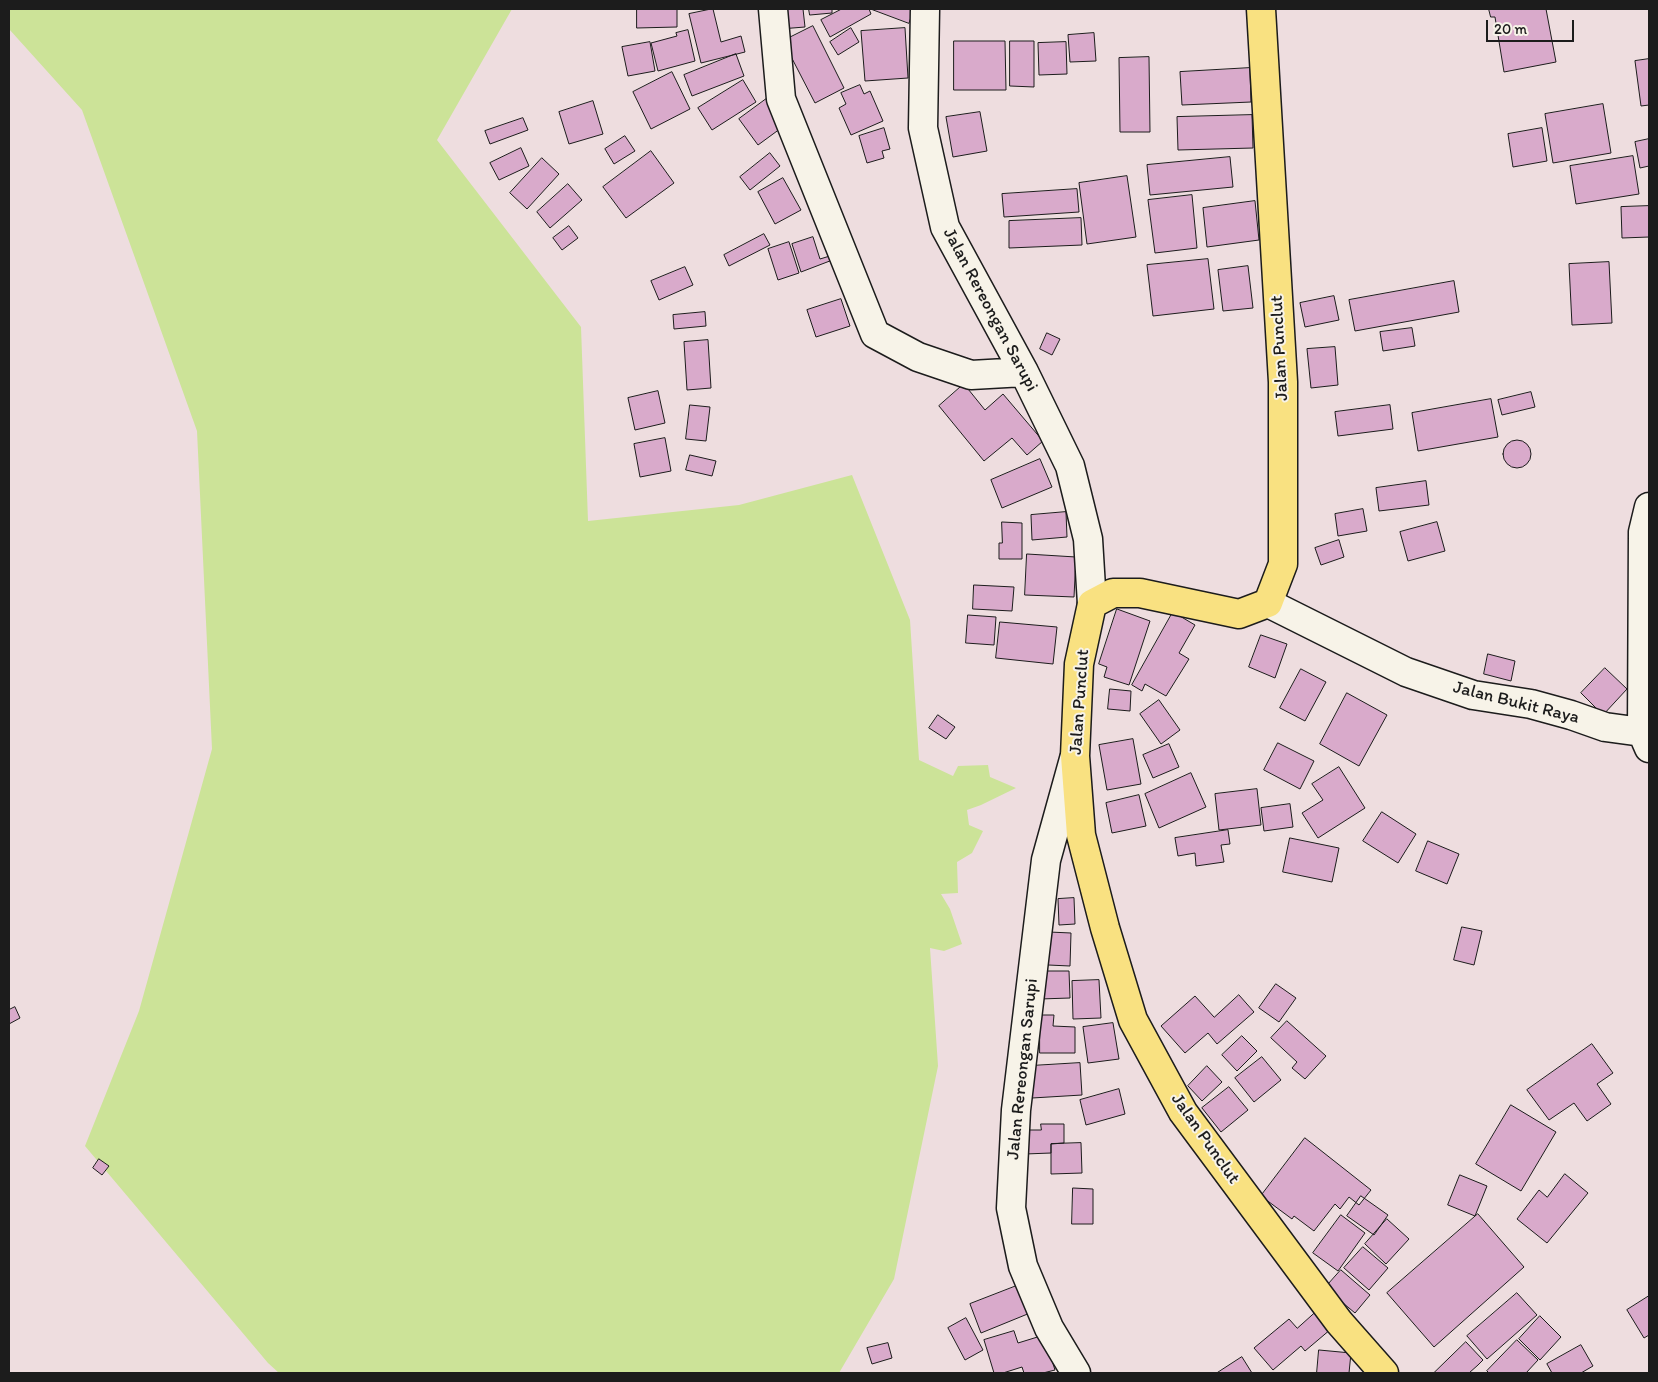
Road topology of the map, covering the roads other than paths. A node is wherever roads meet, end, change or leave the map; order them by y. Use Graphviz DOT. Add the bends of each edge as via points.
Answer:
graph roads {
  1 [pos="773,9"];
  2 [pos="925,9"];
  3 [pos="1261,9"];
  4 [pos="1024,372"];
  5 [pos="1649,507"];
  6 [pos="1268,603"];
  7 [pos="1092,604"];
  8 [pos="1646,740"];
  9 [pos="1075,756"];
  10 [pos="1076,1373"];
  11 [pos="1384,1373"];
  1 -- 4 [label="street" via="781,99 874,334 918,357 971,374"];
  2 -- 4 [label="street, Jalan Rereongan Sarupi" via="923,128 945,226"];
  3 -- 6 [label="main road, Jalan Punclut" via="1283,382 1284,564"];
  4 -- 7 [label="street, Jalan Rereongan Sarupi" via="1070,466 1088,539"];
  5 -- 8 [label="street" via="1643,532"];
  6 -- 7 [label="main road" via="1240,614 1140,593 1113,592"];
  6 -- 8 [label="street, Jalan Bukit Raya" via="1406,672 1473,695 1531,704"];
  7 -- 9 [label="main road, Jalan Punclut" via="1079,664"];
  9 -- 10 [label="street, Jalan Rereongan Sarupi" via="1046,860 1016,1110 1011,1208 1023,1266 1049,1328"];
  9 -- 11 [label="main road, Jalan Punclut" via="1081,834 1133,1020 1183,1112 1339,1322"];
}
